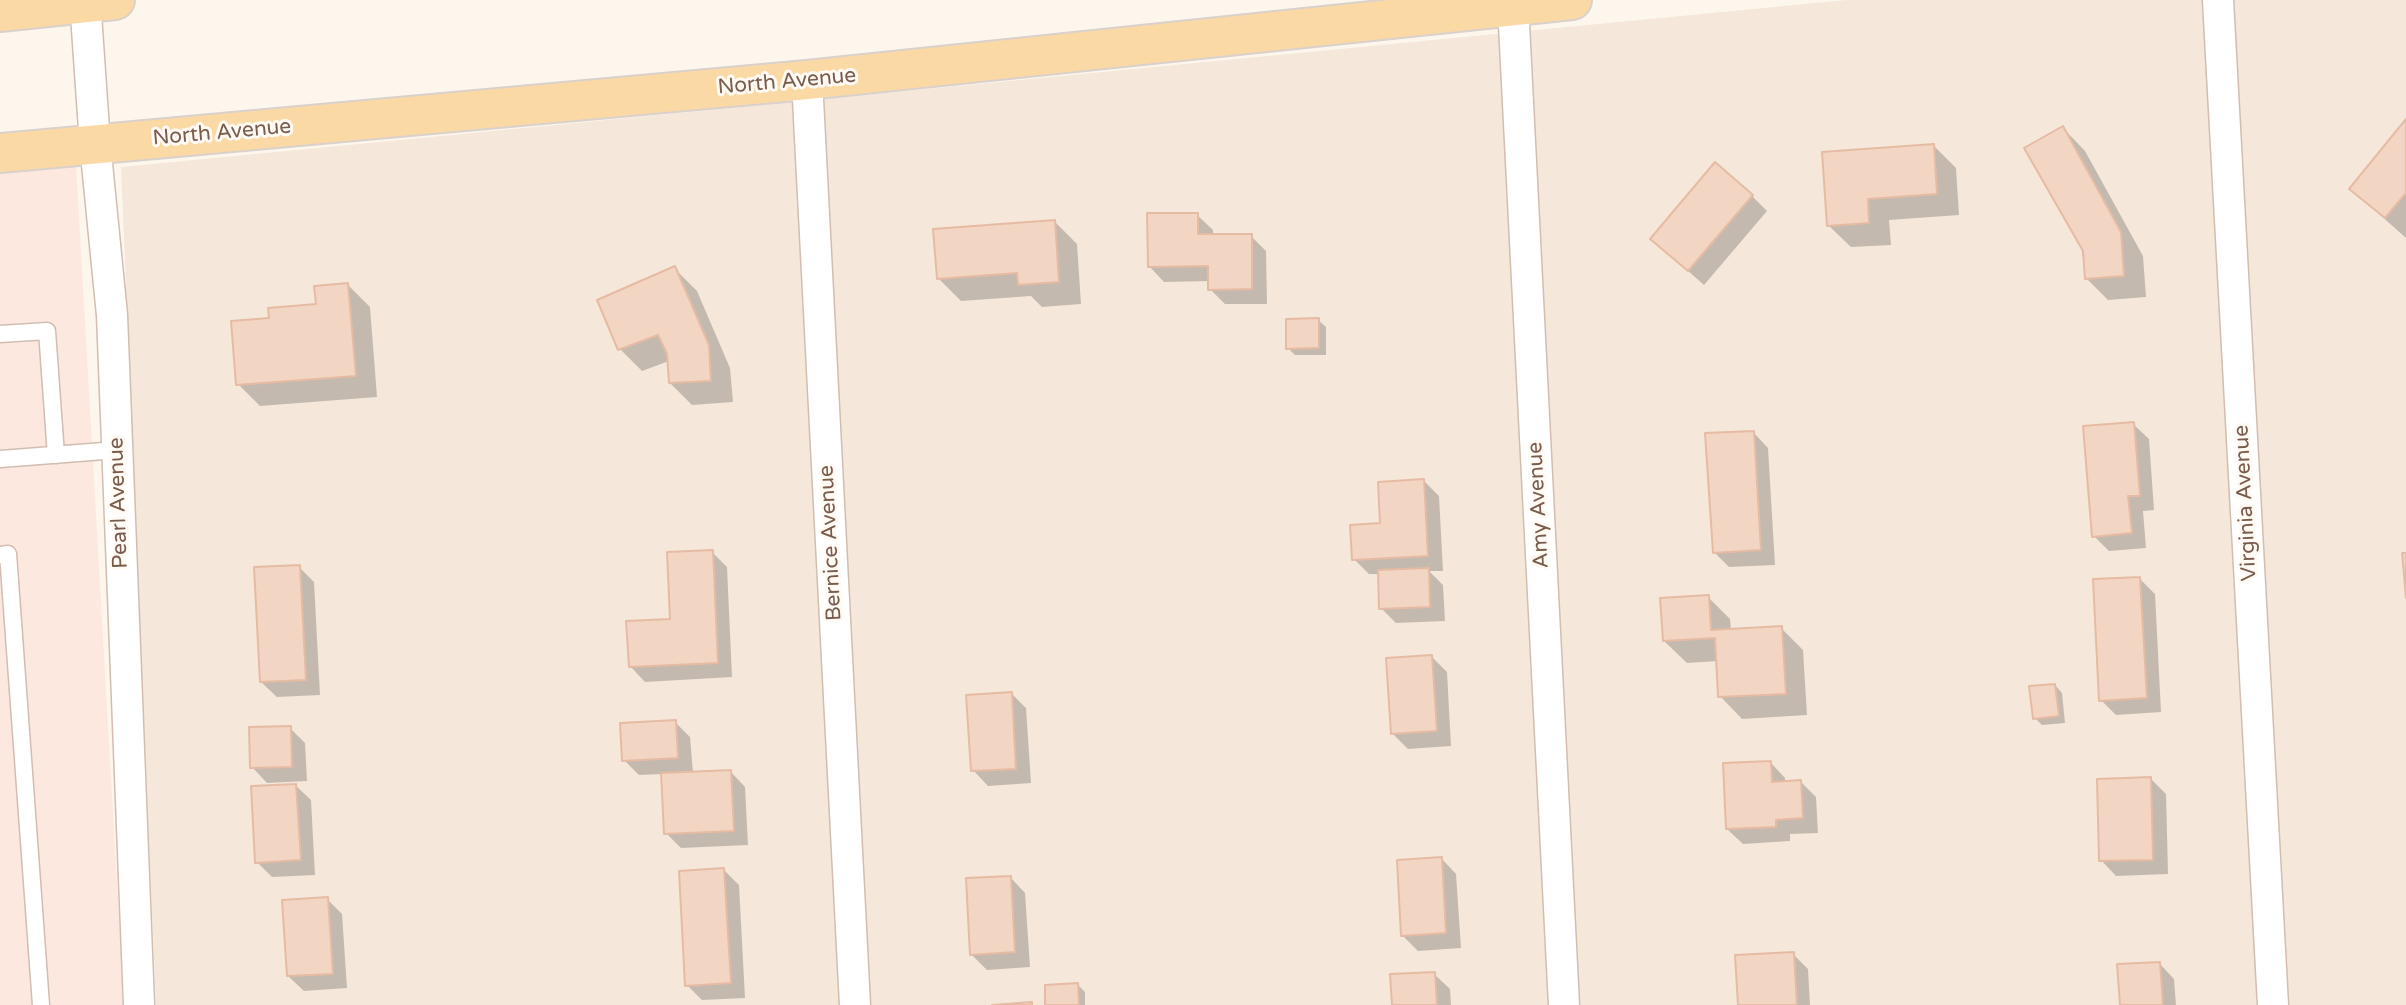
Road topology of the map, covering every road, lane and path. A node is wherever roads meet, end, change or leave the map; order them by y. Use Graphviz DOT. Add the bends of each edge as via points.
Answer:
graph roads {
  1 [pos="1572,0"];
  2 [pos="2218,0"];
  3 [pos="95,1"];
  4 [pos="1513,5"];
  5 [pos="0,12"];
  6 [pos="807,80"];
  7 [pos="94,144"];
  8 [pos="0,153"];
  9 [pos="0,334"];
  10 [pos="117,450"];
  11 [pos="55,455"];
  12 [pos="0,459"];
  13 [pos="0,555"];
  14 [pos="41,1005"];
  15 [pos="139,1005"];
  16 [pos="855,1005"];
  17 [pos="1564,1005"];
  18 [pos="2273,1005"];
  1 -- 4 [label="main road, North Avenue"];
  2 -- 18 [label="street, Virginia Avenue"];
  3 -- 5 [label="main road"];
  3 -- 7 [label="street, Pearl Avenue"];
  4 -- 6 [label="main road, North Avenue"];
  4 -- 17 [label="street, Amy Avenue"];
  6 -- 7 [label="main road, North Avenue"];
  6 -- 16 [label="street, Bernice Avenue"];
  7 -- 8 [label="main road, North Avenue"];
  7 -- 10 [label="street, Pearl Avenue" via="112,315"];
  9 -- 11 [label="lane" via="47,331"];
  10 -- 11 [label="lane"];
  10 -- 15 [label="street, Pearl Avenue"];
  11 -- 12 [label="lane"];
  13 -- 14 [label="lane" via="8,554"];
}
